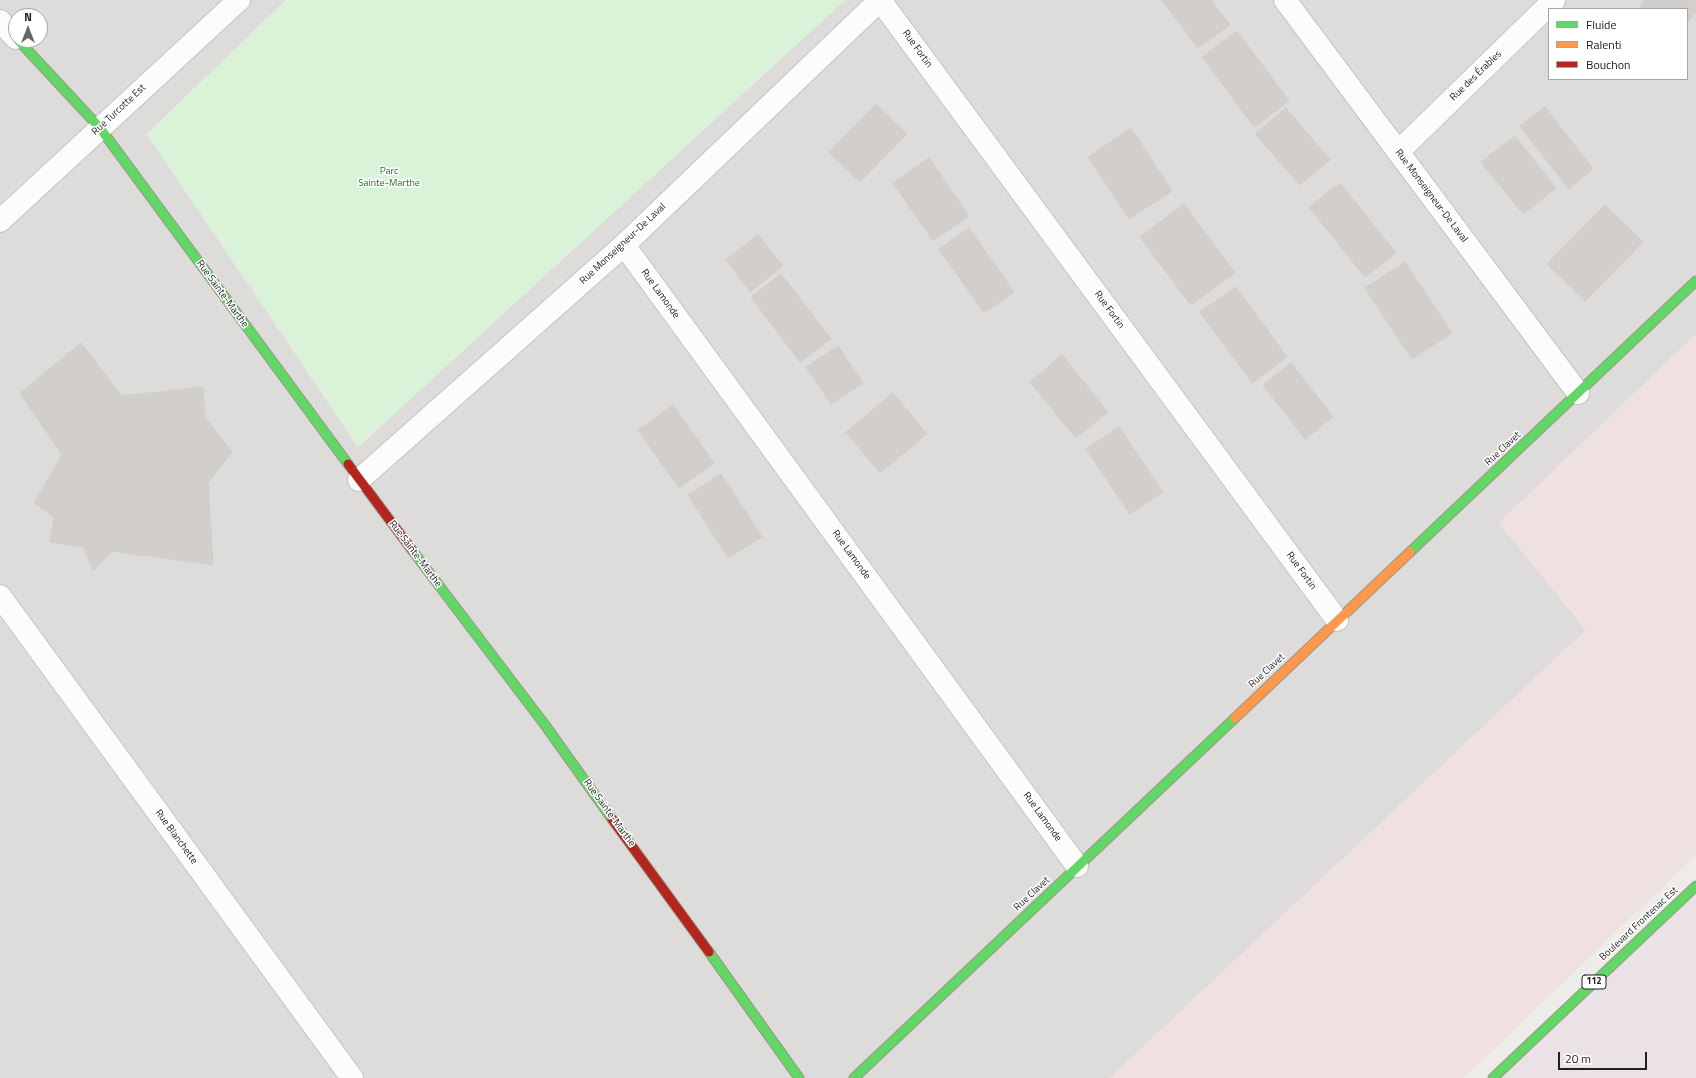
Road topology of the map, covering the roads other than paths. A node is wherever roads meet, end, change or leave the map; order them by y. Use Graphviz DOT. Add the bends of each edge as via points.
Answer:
graph roads {
  1 [pos="239,0"];
  2 [pos="880,0"];
  3 [pos="1285,0"];
  4 [pos="1554,0"];
  5 [pos="0,21"];
  6 [pos="8,29"];
  7 [pos="25,48"];
  8 [pos="100,128"];
  9 [pos="1398,152"];
  10 [pos="0,221"];
  11 [pos="624,245"];
  12 [pos="1696,281"];
  13 [pos="1578,393"];
  14 [pos="359,480"];
  15 [pos="0,596"];
  16 [pos="1337,620"];
  17 [pos="1077,866"];
  18 [pos="1696,886"];
  19 [pos="352,1078"];
  20 [pos="799,1078"];
  21 [pos="854,1078"];
  22 [pos="1493,1078"];
  1 -- 8 [label="street, Rue Turcotte Est"];
  2 -- 11 [label="street, Rue Monseigneur-De Laval"];
  2 -- 16 [label="street, Rue Fortin"];
  3 -- 9 [label="street, Rue Monseigneur-De Laval"];
  4 -- 9 [label="street, Rue des Érables"];
  5 -- 6 [label="street, Rue Sainte-Marthe"];
  7 -- 8 [label="street, Rue Sainte-Marthe"];
  8 -- 10 [label="street, Rue Turcotte Est"];
  8 -- 14 [label="street, Rue Sainte-Marthe"];
  9 -- 13 [label="street, Rue Monseigneur-De Laval"];
  11 -- 14 [label="street, Rue Monseigneur-De Laval"];
  11 -- 17 [label="street, Rue Lamonde"];
  12 -- 13 [label="street, Rue Clavet"];
  13 -- 16 [label="street, Rue Clavet"];
  14 -- 20 [label="street, Rue Sainte-Marthe" via="545,725"];
  15 -- 19 [label="street, Rue Blanchette"];
  16 -- 17 [label="street, Rue Clavet"];
  17 -- 21 [label="street, Rue Clavet"];
  18 -- 22 [label="street, Boulevard Frontenac Est / 112"];
}
